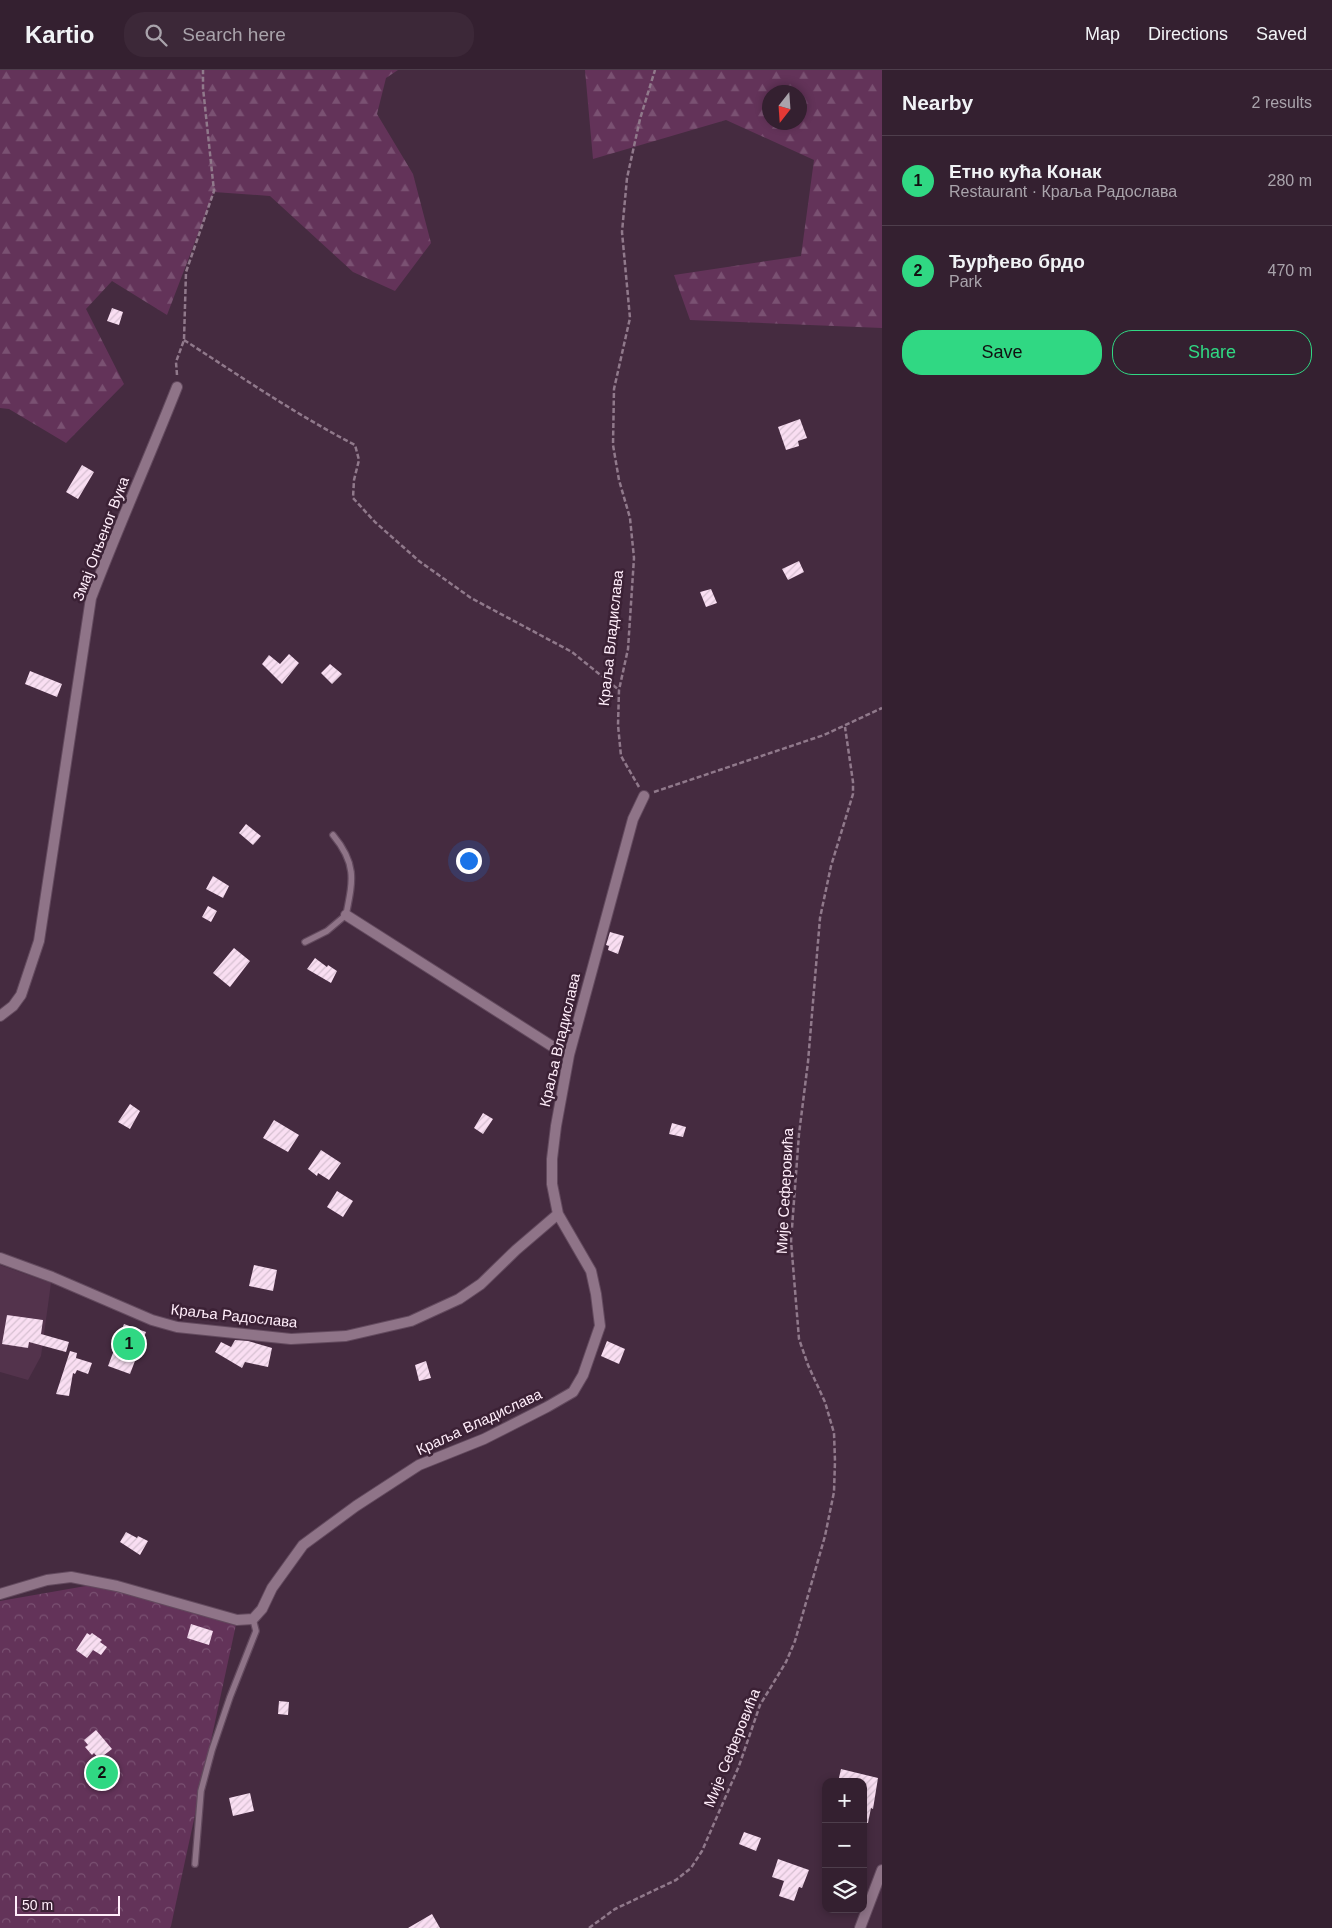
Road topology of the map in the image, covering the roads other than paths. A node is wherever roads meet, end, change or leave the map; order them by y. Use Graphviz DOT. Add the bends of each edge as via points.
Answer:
graph roads {
  1 [pos="177,387"];
  2 [pos="644,796"];
  3 [pos="333,835"];
  4 [pos="346,915"];
  5 [pos="305,942"];
  6 [pos="0,1016"];
  7 [pos="569,1055"];
  8 [pos="558,1214"];
  9 [pos="0,1258"];
  10 [pos="0,1594"];
  11 [pos="253,1619"];
  12 [pos="195,1864"];
  13 [pos="881,1871"];
  14 [pos="860,1928"];
  1 -- 6 [label="street, Змај Огњеног Вука" via="91,598 39,941 21,995"];
  2 -- 7 [label="street, Краља Владислава" via="633,819"];
  3 -- 4 [label="lane" via="349,859 352,886"];
  4 -- 5 [label="lane"];
  4 -- 7 [label="street"];
  7 -- 8 [label="street, Краља Владислава" via="552,1158 552,1184"];
  8 -- 9 [label="street, Краља Радослава" via="481,1284 459,1299 411,1321 346,1336 291,1340 177,1327 152,1320 52,1276"];
  8 -- 11 [label="street, Краља Владислава" via="591,1271 600,1326 583,1376 572,1392 484,1439 420,1465 356,1506 303,1545"];
  10 -- 11 [label="street" via="47,1580 71,1577 117,1586 237,1620"];
  11 -- 12 [label="lane" via="256,1631 224,1714 202,1791"];
  13 -- 14 [label="street"];
}
